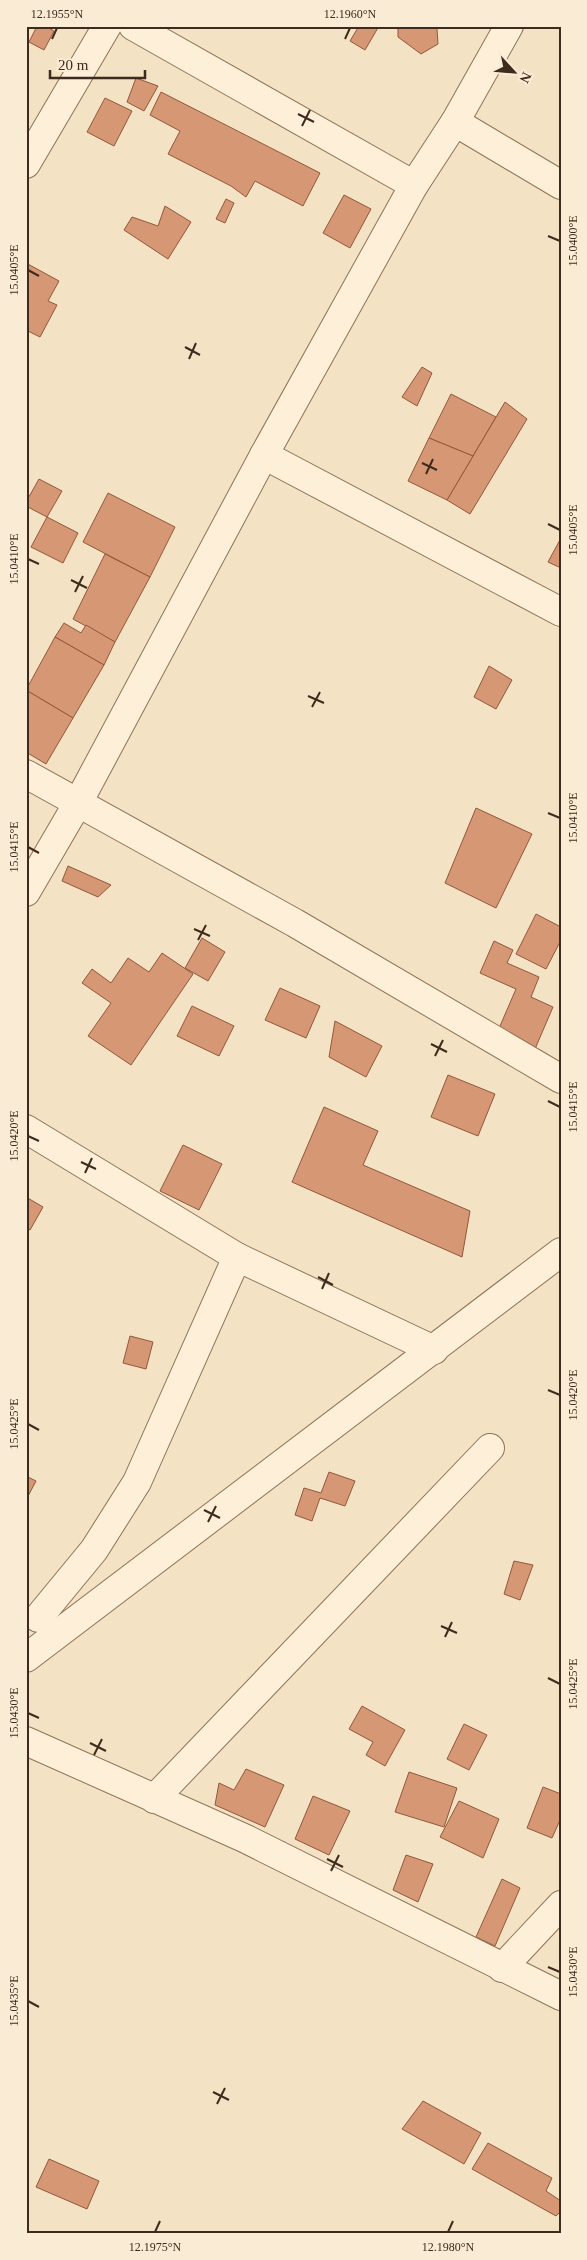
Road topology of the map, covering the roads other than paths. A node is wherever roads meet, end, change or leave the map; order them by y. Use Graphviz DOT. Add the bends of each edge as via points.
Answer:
graph roads {
  1 [pos="107,26"];
  2 [pos="133,26"];
  3 [pos="509,26"];
  4 [pos="455,122"];
  5 [pos="26,164"];
  6 [pos="414,185"];
  7 [pos="561,185"];
  8 [pos="264,455"];
  9 [pos="561,612"];
  10 [pos="26,774"];
  11 [pos="78,801"];
  12 [pos="26,892"];
  13 [pos="561,1079"];
  14 [pos="26,1129"];
  15 [pos="561,1252"];
  16 [pos="237,1257"];
  17 [pos="434,1350"];
  18 [pos="490,1448"];
  19 [pos="41,1620"];
  20 [pos="26,1658"];
  21 [pos="26,1742"];
  22 [pos="154,1799"];
  23 [pos="561,1905"];
  24 [pos="502,1968"];
  25 [pos="561,1996"];
  1 -- 5 [label="street"];
  2 -- 6 [label="street"];
  3 -- 4 [label="street"];
  4 -- 6 [label="street"];
  4 -- 7 [label="street"];
  6 -- 8 [label="street"];
  8 -- 9 [label="street"];
  8 -- 11 [label="street"];
  10 -- 11 [label="street"];
  11 -- 12 [label="street"];
  11 -- 13 [label="street" via="295,923"];
  14 -- 16 [label="street"];
  15 -- 17 [label="street"];
  16 -- 17 [label="street"];
  16 -- 19 [label="street" via="137,1482 94,1550"];
  17 -- 19 [label="street"];
  18 -- 22 [label="street"];
  19 -- 20 [label="street"];
  21 -- 22 [label="street"];
  22 -- 24 [label="street" via="244,1838"];
  23 -- 24 [label="street"];
  24 -- 25 [label="street"];
}
